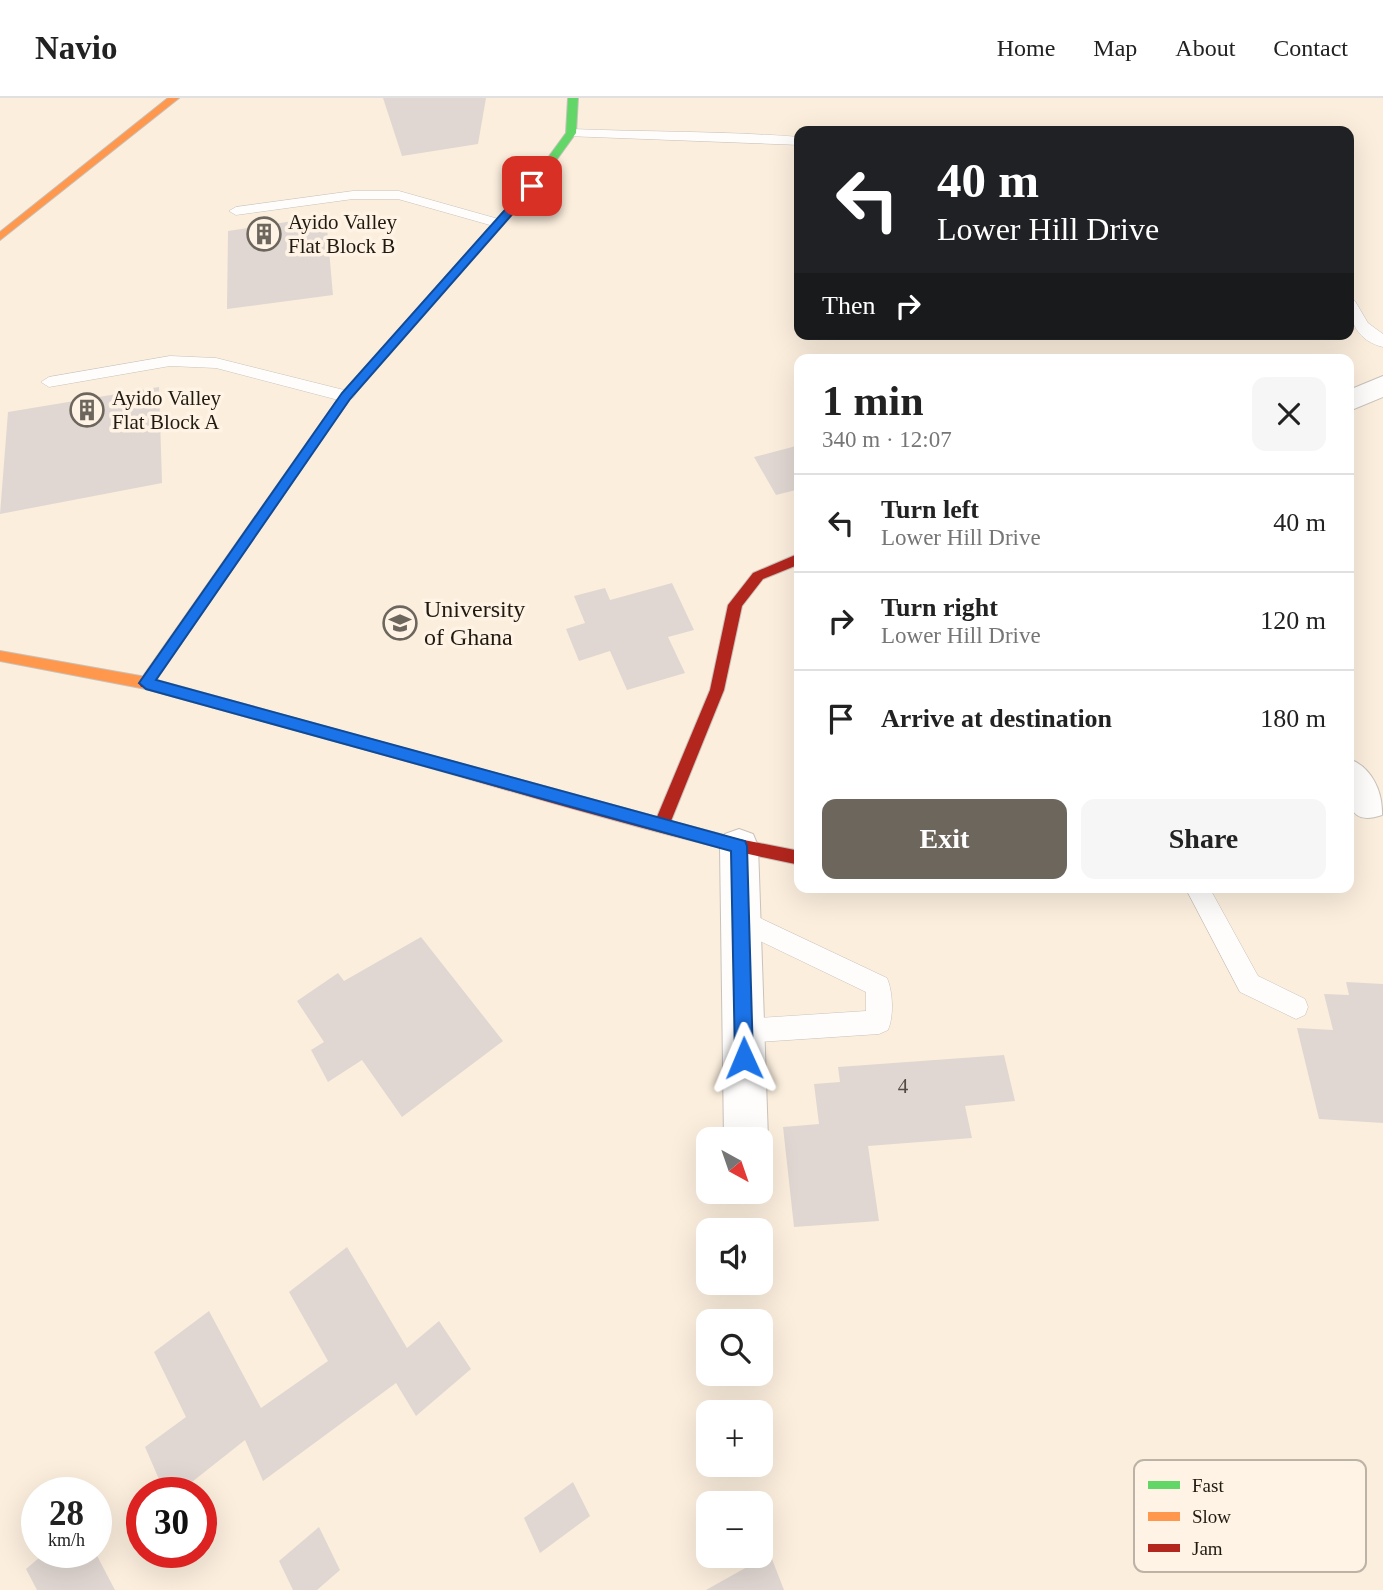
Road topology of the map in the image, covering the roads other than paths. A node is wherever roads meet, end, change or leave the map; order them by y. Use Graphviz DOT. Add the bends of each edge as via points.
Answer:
graph roads {
  1 [pos="174,98"];
  2 [pos="573,98"];
  3 [pos="571,133"];
  4 [pos="794,141"];
  5 [pos="236,211"];
  6 [pos="497,223"];
  7 [pos="0,237"];
  8 [pos="1362,287"];
  9 [pos="1354,297"];
  10 [pos="1354,312"];
  11 [pos="1383,342"];
  12 [pos="50,382"];
  13 [pos="1383,385"];
  14 [pos="346,396"];
  15 [pos="1354,400"];
  16 [pos="794,561"];
  17 [pos="0,656"];
  18 [pos="146,683"];
  19 [pos="661,825"];
  20 [pos="739,846"];
  21 [pos="794,857"];
  22 [pos="1200,893"];
  23 [pos="741,920"];
  24 [pos="1296,1007"];
  25 [pos="744,1031"];
  26 [pos="746,1127"];
  1 -- 7 [label="street"];
  2 -- 3 [label="street"];
  3 -- 4 [label="lane"];
  3 -- 6 [label="street" via="532,186"];
  5 -- 6 [label="lane" via="353,195 399,195"];
  6 -- 14 [label="street"];
  8 -- 9 [label="lane"];
  10 -- 11 [label="lane" via="1362,326"];
  12 -- 14 [label="lane" via="170,361 216,363"];
  13 -- 15 [label="street"];
  14 -- 18 [label="street"];
  16 -- 19 [label="street" via="758,576 735,605 717,690"];
  17 -- 18 [label="street"];
  18 -- 19 [label="street"];
  19 -- 20 [label="street"];
  20 -- 21 [label="street"];
  20 -- 23 [label="street"];
  22 -- 24 [label="lane" via="1249,984"];
  23 -- 25 [label="street"];
  23 -- 25 [label="lane" via="878,986 879,1021"];
  25 -- 26 [label="street"];
}
